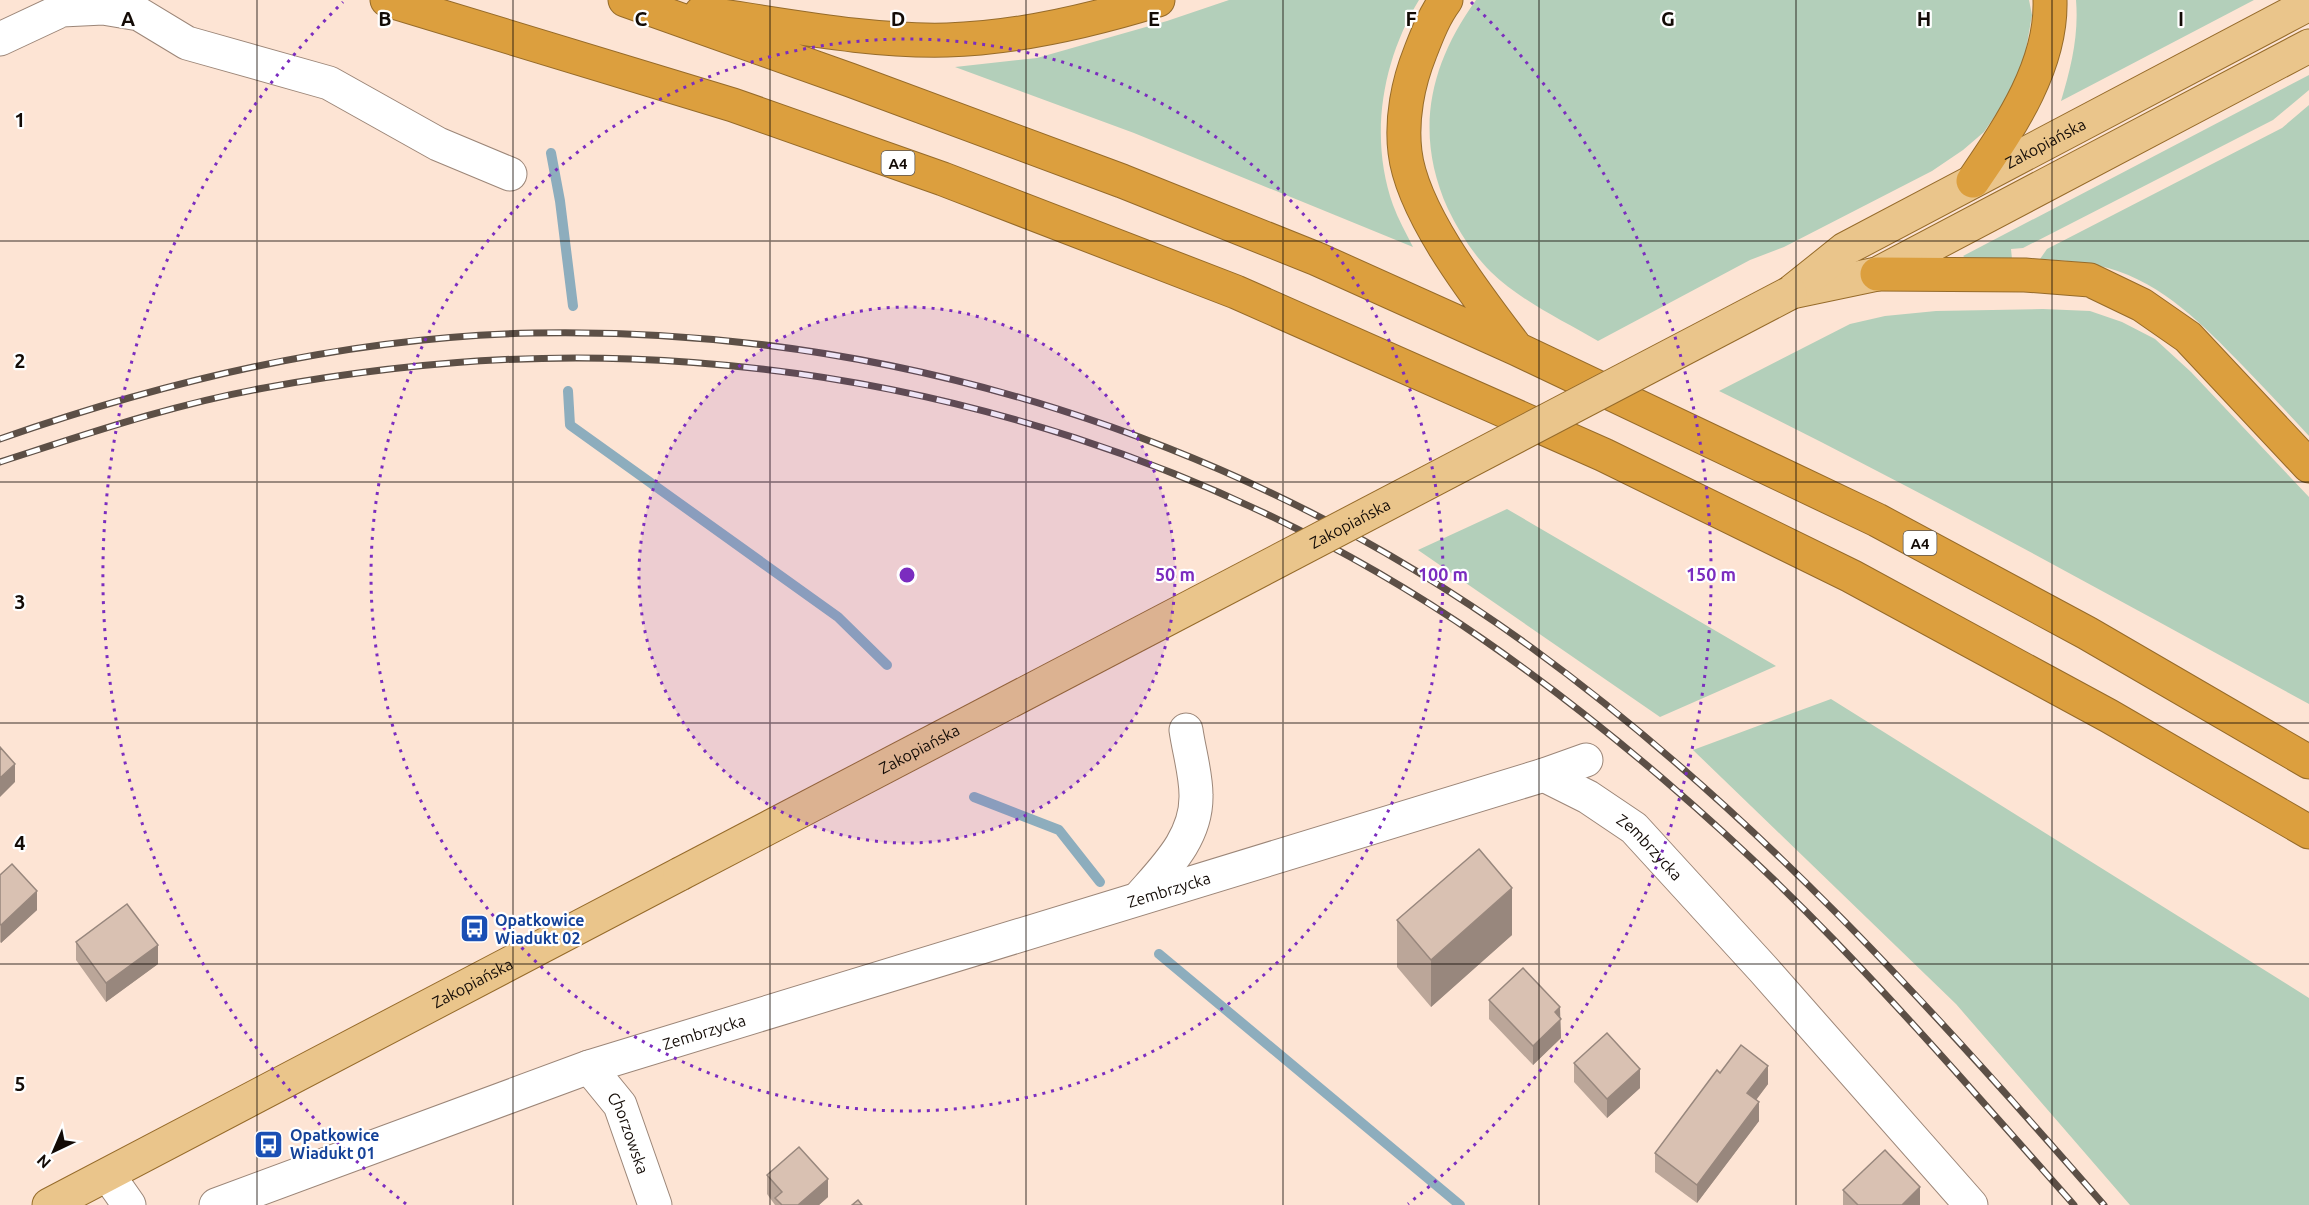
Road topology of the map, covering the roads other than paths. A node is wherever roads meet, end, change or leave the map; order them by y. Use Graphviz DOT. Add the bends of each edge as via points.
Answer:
graph roads {
  1 [pos="387,0"];
  2 [pos="1158,0"];
  3 [pos="1446,0"];
  4 [pos="2050,0"];
  5 [pos="633,2"];
  6 [pos="2309,4"];
  7 [pos="0,39"];
  8 [pos="2309,46"];
  9 [pos="510,174"];
  10 [pos="1973,181"];
  11 [pos="1877,274"];
  12 [pos="1790,293"];
  13 [pos="1517,349"];
  14 [pos="2309,466"];
  15 [pos="1186,730"];
  16 [pos="1586,760"];
  17 [pos="2309,762"];
  18 [pos="1544,775"];
  19 [pos="2309,832"];
  20 [pos="1139,898"];
  21 [pos="589,1067"];
  22 [pos="108,1175"];
  23 [pos="49,1205"];
  24 [pos="129,1205"];
  25 [pos="216,1205"];
  26 [pos="655,1205"];
  27 [pos="1971,1205"];
  1 -- 19 [label="highway, A4" via="733,105 943,179 1236,292 1604,455 1851,576 2109,716"];
  2 -- 5 [label="highway" via="1024,33 947,40 862,36"];
  3 -- 13 [label="highway" via="1411,75 1404,126 1405,152 1411,180 1446,247"];
  4 -- 10 [label="highway" via="2042,56 2022,103"];
  5 -- 13 [label="highway, A4" via="1122,181 1317,259"];
  6 -- 10 [label="main road, Zakopiańska"];
  7 -- 9 [label="street" via="62,10 103,8 139,14 187,43 329,83 438,144"];
  8 -- 11 [label="main road, Zakopiańska"];
  10 -- 12 [label="main road, Zakopiańska" via="1845,249"];
  11 -- 12 [label="main road, Zakopiańska"];
  11 -- 14 [label="highway" via="2025,275 2090,280 2142,304 2188,338"];
  12 -- 22 [label="main road, Zakopiańska, bridge"];
  13 -- 17 [label="highway, A4" via="1877,520 2087,633"];
  15 -- 20 [label="street" via="1196,795 1192,822 1180,851"];
  16 -- 18 [label="street"];
  18 -- 20 [label="street, Zembrzycka"];
  18 -- 27 [label="street, Zembrzycka" via="1588,797 1634,828"];
  20 -- 21 [label="street, Zembrzycka"];
  21 -- 25 [label="street, Zembrzycka"];
  21 -- 26 [label="street, Chorzowska" via="620,1105"];
  22 -- 23 [label="main road, Zakopiańska"];
  22 -- 24 [label="street"];
}
